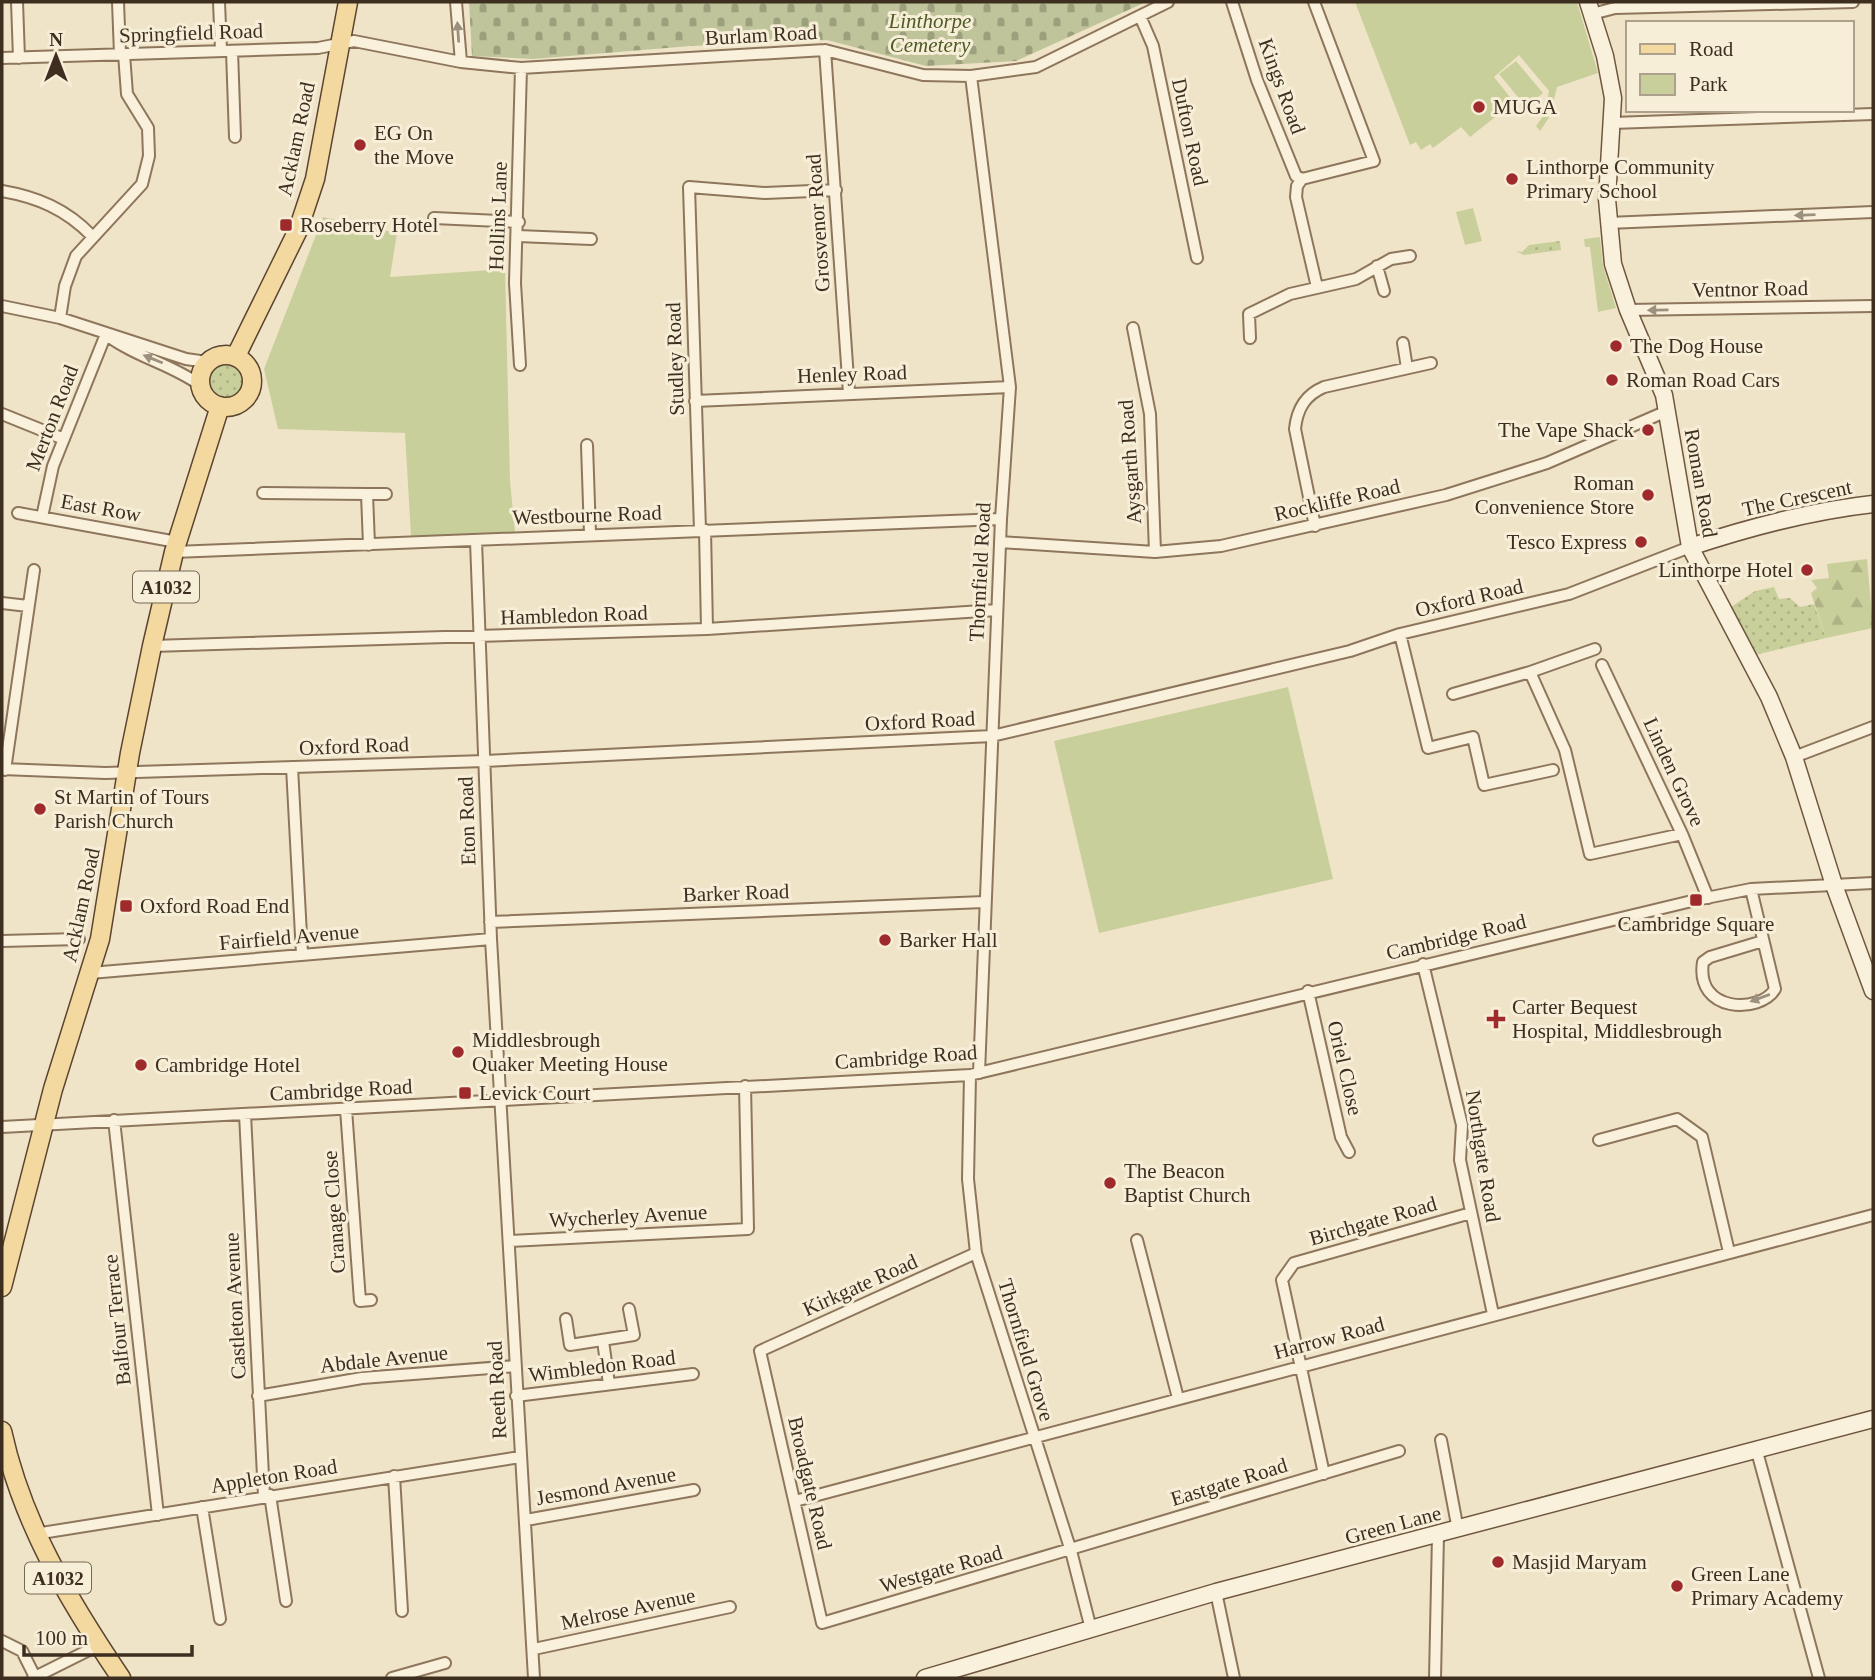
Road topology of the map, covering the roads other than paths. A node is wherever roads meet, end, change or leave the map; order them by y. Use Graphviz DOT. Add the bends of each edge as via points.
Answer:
graph roads {
  1 [pos="17,2"];
  2 [pos="118,2"];
  3 [pos="219,2"];
  4 [pos="348,2"];
  5 [pos="456,2"];
  6 [pos="1168,2"];
  7 [pos="1232,2"];
  8 [pos="1314,2"];
  9 [pos="1853,2"];
  10 [pos="1757,3"];
  11 [pos="1664,4"];
  12 [pos="1590,8"];
  13 [pos="1140,16"];
  14 [pos="339,44"];
  15 [pos="825,50"];
  16 [pos="226,51"];
  17 [pos="122,54"];
  18 [pos="2,58"];
  19 [pos="19,58"];
  20 [pos="461,62"];
  21 [pos="520,68"];
  22 [pos="971,76"];
  23 [pos="1873,114"];
  24 [pos="1612,123"];
  25 [pos="235,137"];
  26 [pos="1302,179"];
  27 [pos="836,190"];
  28 [pos="2,191"];
  29 [pos="1873,212"];
  30 [pos="434,218"];
  31 [pos="519,222"];
  32 [pos="1608,223"];
  33 [pos="92,236"];
  34 [pos="518,236"];
  35 [pos="591,239"];
  36 [pos="1410,256"];
  37 [pos="1197,258"];
  38 [pos="1377,267"];
  39 [pos="1317,287"];
  40 [pos="1384,292"];
  41 [pos="2,306"];
  42 [pos="1239,306"];
  43 [pos="1873,306"];
  44 [pos="1628,310"];
  45 [pos="1250,314"];
  46 [pos="60,318"];
  47 [pos="1133,328"];
  48 [pos="106,334"];
  49 [pos="1250,338"];
  50 [pos="1403,343"];
  51 [pos="236,356"];
  52 [pos="207,362"];
  53 [pos="1431,363"];
  54 [pos="520,365"];
  55 [pos="1407,368"];
  56 [pos="200,385"];
  57 [pos="1010,387"];
  58 [pos="849,393"];
  59 [pos="695,401"];
  60 [pos="220,406"];
  61 [pos="1667,411"];
  62 [pos="2,414"];
  63 [pos="64,439"];
  64 [pos="587,445"];
  65 [pos="263,493"];
  66 [pos="386,494"];
  67 [pos="367,495"];
  68 [pos="1873,504"];
  69 [pos="18,513"];
  70 [pos="42,517"];
  71 [pos="1001,519"];
  72 [pos="1315,526"];
  73 [pos="703,530"];
  74 [pos="590,534"];
  75 [pos="476,541"];
  76 [pos="1000,542"];
  77 [pos="369,545"];
  78 [pos="176,547"];
  79 [pos="1690,547"];
  80 [pos="1155,552"];
  81 [pos="34,570"];
  82 [pos="2,603"];
  83 [pos="28,606"];
  84 [pos="998,610"];
  85 [pos="707,629"];
  86 [pos="1400,634"];
  87 [pos="480,637"];
  88 [pos="152,646"];
  89 [pos="1595,649"];
  90 [pos="1602,665"];
  91 [pos="1530,672"];
  92 [pos="1453,694"];
  93 [pos="1873,727"];
  94 [pos="992,736"];
  95 [pos="1794,757"];
  96 [pos="485,761"];
  97 [pos="292,767"];
  98 [pos="3,769"];
  99 [pos="1553,770"];
  100 [pos="127,772"];
  101 [pos="1682,834"];
  102 [pos="1873,883"];
  103 [pos="1833,885"];
  104 [pos="1751,889"];
  105 [pos="1708,898"];
  106 [pos="984,902"];
  107 [pos="490,922"];
  108 [pos="69,927"];
  109 [pos="491,939"];
  110 [pos="2,941"];
  111 [pos="1763,941"];
  112 [pos="302,954"];
  113 [pos="1423,964"];
  114 [pos="90,973"];
  115 [pos="1308,991"];
  116 [pos="1873,991"];
  117 [pos="974,1074"];
  118 [pos="745,1086"];
  119 [pos="501,1100"];
  120 [pos="346,1109"];
  121 [pos="245,1114"];
  122 [pos="114,1120"];
  123 [pos="45,1124"];
  124 [pos="2,1127"];
  125 [pos="1599,1140"];
  126 [pos="1349,1153"];
  127 [pos="1471,1213"];
  128 [pos="1873,1214"];
  129 [pos="1137,1240"];
  130 [pos="510,1241"];
  131 [pos="1729,1252"];
  132 [pos="976,1253"];
  133 [pos="2,1287"];
  134 [pos="371,1300"];
  135 [pos="629,1309"];
  136 [pos="1493,1314"];
  137 [pos="566,1319"];
  138 [pos="603,1341"];
  139 [pos="760,1351"];
  140 [pos="1301,1365"];
  141 [pos="515,1366"];
  142 [pos="693,1374"];
  143 [pos="609,1384"];
  144 [pos="258,1396"];
  145 [pos="516,1396"];
  146 [pos="1178,1398"];
  147 [pos="1873,1419"];
  148 [pos="2,1436"];
  149 [pos="1033,1437"];
  150 [pos="1441,1440"];
  151 [pos="1756,1448"];
  152 [pos="1399,1451"];
  153 [pos="520,1457"];
  154 [pos="1324,1474"];
  155 [pos="394,1476"];
  156 [pos="694,1490"];
  157 [pos="267,1496"];
  158 [pos="795,1501"];
  159 [pos="202,1507"];
  160 [pos="158,1515"];
  161 [pos="526,1520"];
  162 [pos="1458,1530"];
  163 [pos="36,1534"];
  164 [pos="1438,1535"];
  165 [pos="1071,1550"];
  166 [pos="1216,1592"];
  167 [pos="286,1601"];
  168 [pos="730,1607"];
  169 [pos="402,1611"];
  170 [pos="220,1619"];
  171 [pos="822,1623"];
  172 [pos="1091,1629"];
  173 [pos="2,1641"];
  174 [pos="99,1645"];
  175 [pos="534,1649"];
  176 [pos="445,1663"];
  177 [pos="974,1672"];
  178 [pos="34,1678"];
  179 [pos="121,1678"];
  180 [pos="392,1678"];
  181 [pos="534,1678"];
  182 [pos="925,1678"];
  183 [pos="1234,1678"];
  184 [pos="1435,1678"];
  185 [pos="1818,1678"];
  1 -- 19 [label="street"];
  2 -- 17 [label="street"];
  3 -- 16 [label="street"];
  4 -- 14 [label="main road, Acklam Road"];
  20 -- 5 [label="street, one-way"];
  6 -- 13 [label="street, Burlam Road"];
  7 -- 26 [label="street, Kings Road" via="1278,134 1296,176"];
  8 -- 26 [label="street" via="1374,161"];
  9 -- 10 [label="street"];
  10 -- 11 [label="street"];
  11 -- 12 [label="street"];
  12 -- 24 [label="street, Roman Road" via="1605,56 1613,98"];
  13 -- 22 [label="street, Burlam Road" via="1036,67"];
  13 -- 37 [label="street, Dufton Road" via="1153,46"];
  14 -- 16 [label="street, Springfield Road"];
  14 -- 20 [label="street, Burlam Road" via="354,41"];
  14 -- 51 [label="main road, Acklam Road" via="315,179 298,230"];
  15 -- 21 [label="street, Burlam Road"];
  15 -- 22 [label="street, Burlam Road" via="923,75"];
  15 -- 27 [label="street, Grosvenor Road"];
  16 -- 17 [label="street, Springfield Road"];
  16 -- 25 [label="street"];
  17 -- 19 [label="street, Springfield Road"];
  17 -- 33 [label="street" via="125,85 148,128 149,156 144,177 121,210"];
  18 -- 19 [label="street, Springfield Road"];
  20 -- 21 [label="street, Burlam Road"];
  21 -- 31 [label="street, Hollins Lane"];
  22 -- 57 [label="street, Thornfield Road"];
  23 -- 24 [label="street"];
  24 -- 32 [label="street, Roman Road"];
  26 -- 39 [label="street" via="1296,197"];
  27 -- 58 [label="street, Grosvenor Road"];
  27 -- 59 [label="street, Studley Road" via="765,193 690,187"];
  28 -- 33 [label="street" via="35,197 79,222"];
  29 -- 32 [label="street, one-way"];
  30 -- 31 [label="street"];
  31 -- 34 [label="street, Hollins Lane"];
  32 -- 44 [label="street, Roman Road" via="1613,264"];
  33 -- 46 [label="street" via="76,256"];
  34 -- 35 [label="street"];
  34 -- 54 [label="street, Hollins Lane"];
  36 -- 38 [label="street"];
  38 -- 39 [label="street" via="1356,279"];
  38 -- 40 [label="street"];
  39 -- 45 [label="street" via="1290,294"];
  41 -- 46 [label="street"];
  42 -- 45 [label="street"];
  43 -- 44 [label="street, Ventnor Road, one-way"];
  44 -- 61 [label="street, Roman Road"];
  45 -- 49 [label="street"];
  46 -- 48 [label="street"];
  47 -- 80 [label="street, Aysgarth Road" via="1150,414"];
  48 -- 52 [label="street"];
  56 -- 48 [label="street, one-way" via="180,370 122,347"];
  48 -- 63 [label="street, Merton Road"];
  50 -- 55 [label="street"];
  51 -- 52 [label="main road" via="221,355"];
  51 -- 60 [label="main road" via="250,367 253,384 238,405"];
  52 -- 56 [label="main road"];
  53 -- 55 [label="street"];
  55 -- 72 [label="street" via="1324,387 1304,401 1295,429"];
  56 -- 60 [label="main road" via="207,399"];
  57 -- 58 [label="street, Henley Road"];
  57 -- 71 [label="street, Thornfield Road"];
  58 -- 59 [label="street, Henley Road"];
  59 -- 73 [label="street, Studley Road"];
  60 -- 78 [label="main road, Acklam Road / A1032"];
  61 -- 72 [label="street, Rockliffe Road" via="1547,463 1446,495"];
  61 -- 79 [label="street, Roman Road"];
  62 -- 63 [label="street"];
  63 -- 70 [label="street, Merton Road" via="46,489"];
  64 -- 74 [label="street"];
  65 -- 67 [label="street"];
  66 -- 67 [label="street"];
  67 -- 77 [label="street"];
  68 -- 79 [label="street, The Crescent" via="1827,509"];
  69 -- 70 [label="street, East Row"];
  70 -- 78 [label="street, East Row"];
  71 -- 73 [label="street, Westbourne Road"];
  71 -- 76 [label="street, Thornfield Road"];
  72 -- 80 [label="street, Rockliffe Road" via="1221,545"];
  73 -- 74 [label="street, Westbourne Road"];
  73 -- 85 [label="street, Studley Road"];
  74 -- 75 [label="street, Westbourne Road"];
  75 -- 77 [label="street, Westbourne Road"];
  75 -- 87 [label="street, Eton Road"];
  76 -- 80 [label="street, Rockliffe Road"];
  76 -- 84 [label="street, Thornfield Road"];
  77 -- 78 [label="street, Westbourne Road"];
  78 -- 88 [label="main road, Acklam Road / A1032"];
  79 -- 86 [label="street, Oxford Road" via="1569,594"];
  79 -- 95 [label="street, Roman Road" via="1765,688"];
  81 -- 83 [label="street"];
  82 -- 83 [label="street"];
  83 -- 98 [label="street"];
  84 -- 85 [label="street, Hambledon Road"];
  84 -- 94 [label="street, Thornfield Road"];
  85 -- 87 [label="street, Hambledon Road"];
  86 -- 94 [label="street, Oxford Road" via="1350,651"];
  86 -- 99 [label="street" via="1428,748 1473,737 1484,785"];
  87 -- 88 [label="street, Hambledon Road"];
  87 -- 96 [label="street, Eton Road"];
  88 -- 100 [label="main road, Acklam Road / A1032"];
  89 -- 91 [label="street"];
  90 -- 101 [label="street, Linden Grove"];
  91 -- 92 [label="street"];
  91 -- 101 [label="street" via="1565,750 1590,855"];
  93 -- 95 [label="street"];
  94 -- 96 [label="street, Oxford Road"];
  94 -- 106 [label="street, Thornfield Road"];
  95 -- 103 [label="street, Roman Road"];
  96 -- 97 [label="street, Oxford Road"];
  96 -- 107 [label="street, Eton Road"];
  97 -- 100 [label="street, Oxford Road"];
  97 -- 112 [label="street"];
  98 -- 100 [label="street, Oxford Road"];
  100 -- 114 [label="main road, Acklam Road / A1032" via="109,892"];
  101 -- 105 [label="street, Linden Grove"];
  102 -- 103 [label="street, Cambridge Road"];
  103 -- 104 [label="street, Cambridge Road"];
  103 -- 116 [label="street, Roman Road"];
  104 -- 105 [label="street, Cambridge Road"];
  104 -- 111 [label="street"];
  105 -- 113 [label="street, Cambridge Road"];
  106 -- 107 [label="street, Barker Road"];
  106 -- 117 [label="street, Thornfield Road"];
  107 -- 109 [label="street, Eton Road"];
  108 -- 110 [label="street" via="74,940"];
  109 -- 112 [label="street, Fairfield Avenue"];
  109 -- 119 [label="street, Eton Road"];
  111 -- 111 [label="street, one-way" via="1773,993 1733,1005 1711,996 1703,962"];
  112 -- 114 [label="street, Fairfield Avenue"];
  113 -- 115 [label="street, Cambridge Road"];
  113 -- 127 [label="street, Northgate Road" via="1462,1125 1460,1160"];
  114 -- 123 [label="main road, Acklam Road / A1032"];
  115 -- 117 [label="street, Cambridge Road"];
  115 -- 126 [label="street, Oriel Close" via="1341,1138"];
  117 -- 118 [label="street, Cambridge Road"];
  117 -- 132 [label="street, Thornfield Grove" via="968,1179"];
  118 -- 119 [label="street, Cambridge Road"];
  118 -- 130 [label="street, Wycherley Avenue" via="748,1229"];
  119 -- 120 [label="street, Cambridge Road"];
  119 -- 130 [label="street, Reeth Road"];
  120 -- 121 [label="street, Cambridge Road"];
  120 -- 134 [label="street, Cranage Close" via="360,1301"];
  121 -- 122 [label="street, Cambridge Road"];
  121 -- 144 [label="street, Castleton Avenue"];
  122 -- 123 [label="street, Cambridge Road"];
  122 -- 160 [label="street, Balfour Terrace"];
  123 -- 124 [label="street, Cambridge Road"];
  123 -- 133 [label="main road, Acklam Road / A1032"];
  125 -- 131 [label="street" via="1677,1119 1702,1138"];
  127 -- 136 [label="street, Northgate Road"];
  127 -- 140 [label="street, Birchgate Road" via="1294,1262 1282,1280"];
  128 -- 131 [label="street, Harrow Road"];
  129 -- 146 [label="street"];
  130 -- 141 [label="street, Reeth Road"];
  131 -- 136 [label="street, Harrow Road"];
  132 -- 139 [label="street, Kirkgate Road"];
  132 -- 149 [label="street, Thornfield Grove"];
  135 -- 138 [label="street" via="634,1335"];
  136 -- 140 [label="street, Harrow Road"];
  137 -- 138 [label="street" via="570,1345"];
  138 -- 143 [label="street"];
  139 -- 158 [label="street, Broadgate Road"];
  140 -- 146 [label="street, Harrow Road"];
  140 -- 154 [label="street, Birchgate Road"];
  141 -- 144 [label="street, Abdale Avenue" via="362,1378"];
  141 -- 145 [label="street, Reeth Road"];
  142 -- 143 [label="street, Wimbledon Road"];
  143 -- 145 [label="street, Wimbledon Road"];
  144 -- 157 [label="street, Castleton Avenue"];
  145 -- 153 [label="street, Reeth Road"];
  146 -- 149 [label="street, Harrow Road"];
  147 -- 151 [label="street, Green Lane"];
  148 -- 163 [label="main road, A1032"];
  149 -- 158 [label="street, Harrow Road"];
  149 -- 165 [label="street, Thornfield Grove"];
  150 -- 162 [label="street"];
  151 -- 162 [label="street, Green Lane"];
  151 -- 185 [label="street"];
  152 -- 154 [label="street, Eastgate Road"];
  153 -- 155 [label="street, Appleton Road"];
  153 -- 161 [label="street, Reeth Road"];
  154 -- 165 [label="street, Eastgate Road"];
  155 -- 157 [label="street, Appleton Road"];
  155 -- 169 [label="street"];
  156 -- 161 [label="street, Jesmond Avenue"];
  157 -- 159 [label="street, Appleton Road"];
  157 -- 167 [label="street, Castleton Avenue"];
  158 -- 171 [label="street, Broadgate Road"];
  159 -- 160 [label="street, Appleton Road"];
  159 -- 170 [label="street"];
  160 -- 163 [label="street, Appleton Road"];
  161 -- 175 [label="street, Reeth Road"];
  162 -- 164 [label="street, Green Lane"];
  163 -- 174 [label="main road, A1032"];
  164 -- 166 [label="street, Green Lane"];
  164 -- 184 [label="street"];
  165 -- 171 [label="street, Westgate Road"];
  165 -- 172 [label="street, Thornfield Grove"];
  166 -- 172 [label="street, Green Lane"];
  166 -- 183 [label="street"];
  168 -- 175 [label="street, Melrose Avenue"];
  172 -- 177 [label="street, Green Lane"];
  173 -- 178 [label="street" via="22,1651"];
  174 -- 178 [label="street"];
  174 -- 179 [label="main road, A1032"];
  175 -- 181 [label="street, Reeth Road"];
  176 -- 180 [label="street"];
  177 -- 182 [label="street, Green Lane"];
}
